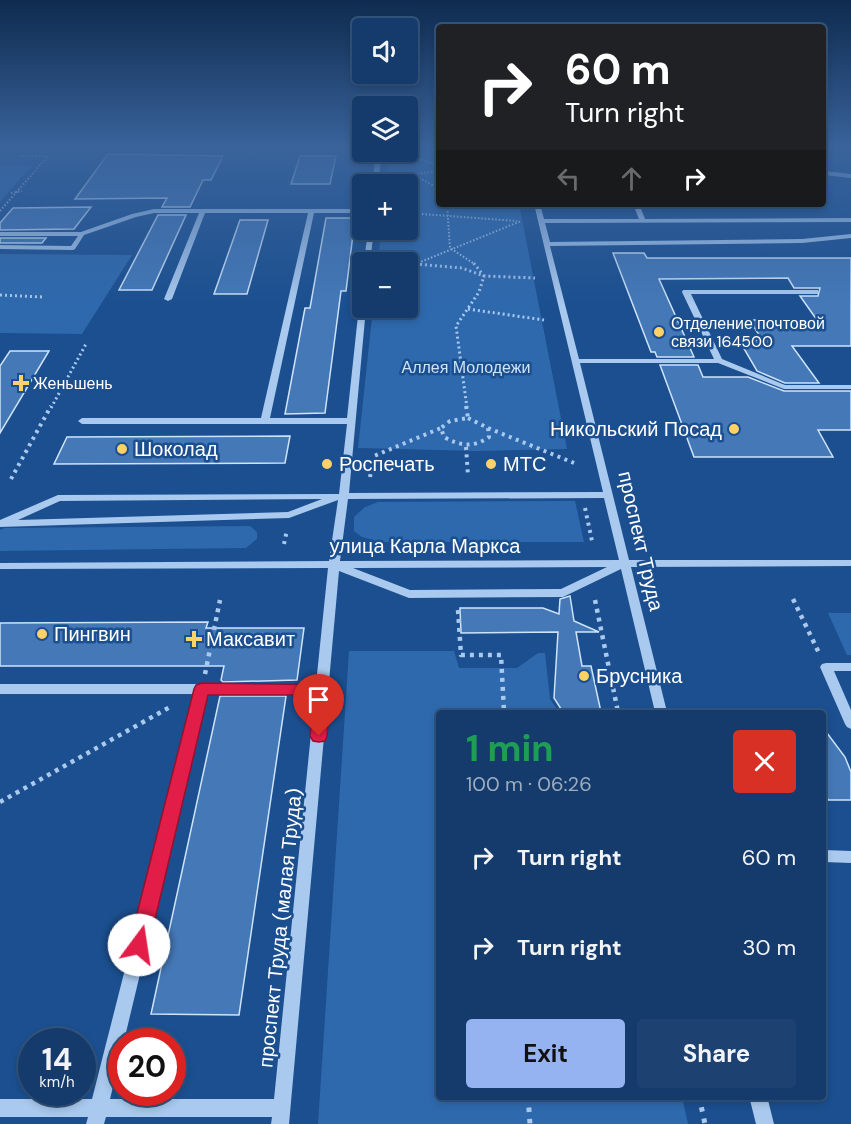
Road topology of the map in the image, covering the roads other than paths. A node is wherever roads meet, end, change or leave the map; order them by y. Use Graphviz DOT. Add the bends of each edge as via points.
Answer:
graph roads {
  1 [pos="538,207"];
  2 [pos="637,207"];
  3 [pos="203,211"];
  4 [pos="311,211"];
  5 [pos="352,211"];
  6 [pos="851,220"];
  7 [pos="541,221"];
  8 [pos="643,221"];
  9 [pos="0,234"];
  10 [pos="82,234"];
  11 [pos="851,236"];
  12 [pos="547,244"];
  13 [pos="0,247"];
  14 [pos="815,291"];
  15 [pos="168,299"];
  16 [pos="362,318"];
  17 [pos="575,361"];
  18 [pos="719,361"];
  19 [pos="851,387"];
  20 [pos="82,420"];
  21 [pos="265,420"];
  22 [pos="351,421"];
  23 [pos="344,495"];
  24 [pos="608,495"];
  25 [pos="1,524"];
  26 [pos="851,563"];
  27 [pos="624,564"];
  28 [pos="334,565"];
  29 [pos="0,566"];
  30 [pos="851,667"];
  31 [pos="0,689"];
  32 [pos="202,689"];
  33 [pos="323,689"];
  34 [pos="660,710"];
  35 [pos="851,724"];
  36 [pos="826,856"];
  37 [pos="851,857"];
  38 [pos="759,1100"];
  39 [pos="0,1108"];
  40 [pos="97,1116"];
  41 [pos="280,1116"];
  42 [pos="765,1124"];
  1 -- 7 [label="street, проспект Труда"];
  2 -- 8 [label="street"];
  3 -- 4 [label="street"];
  3 -- 10 [label="street" via="134,215"];
  3 -- 15 [label="street"];
  4 -- 5 [label="street"];
  4 -- 21 [label="street"];
  6 -- 8 [label="street"];
  7 -- 8 [label="street"];
  7 -- 12 [label="street, проспект Труда"];
  9 -- 10 [label="street"];
  10 -- 13 [label="street" via="73,248"];
  11 -- 12 [label="street" via="802,241"];
  12 -- 17 [label="street, проспект Труда"];
  14 -- 18 [label="street" via="686,292"];
  16 -- 22 [label="street, проспект Труда (малая Труда)"];
  17 -- 18 [label="street"];
  17 -- 24 [label="street, проспект Труда"];
  18 -- 19 [label="street" via="784,387"];
  20 -- 21 [label="street"];
  21 -- 22 [label="street"];
  22 -- 23 [label="street, проспект Труда (малая Труда)"];
  23 -- 24 [label="street"];
  23 -- 25 [label="street" via="289,515"];
  23 -- 25 [label="street" via="58,498"];
  23 -- 28 [label="street, проспект Труда (малая Труда)"];
  24 -- 27 [label="street, проспект Труда"];
  26 -- 27 [label="street, улица Карла Маркса"];
  27 -- 28 [label="street, улица Карла Маркса"];
  27 -- 28 [label="street" via="563,593 421,594 409,594"];
  27 -- 34 [label="street, проспект Труда"];
  28 -- 29 [label="street, улица Карла Маркса"];
  28 -- 33 [label="street, проспект Труда (малая Труда)"];
  30 -- 35 [label="street" via="826,668"];
  31 -- 32 [label="street"];
  32 -- 33 [label="street"];
  32 -- 40 [label="street"];
  33 -- 41 [label="street, проспект Труда (малая Труда)"];
  36 -- 37 [label="street"];
  38 -- 42 [label="street"];
  39 -- 40 [label="street"];
  40 -- 41 [label="street"];
}
